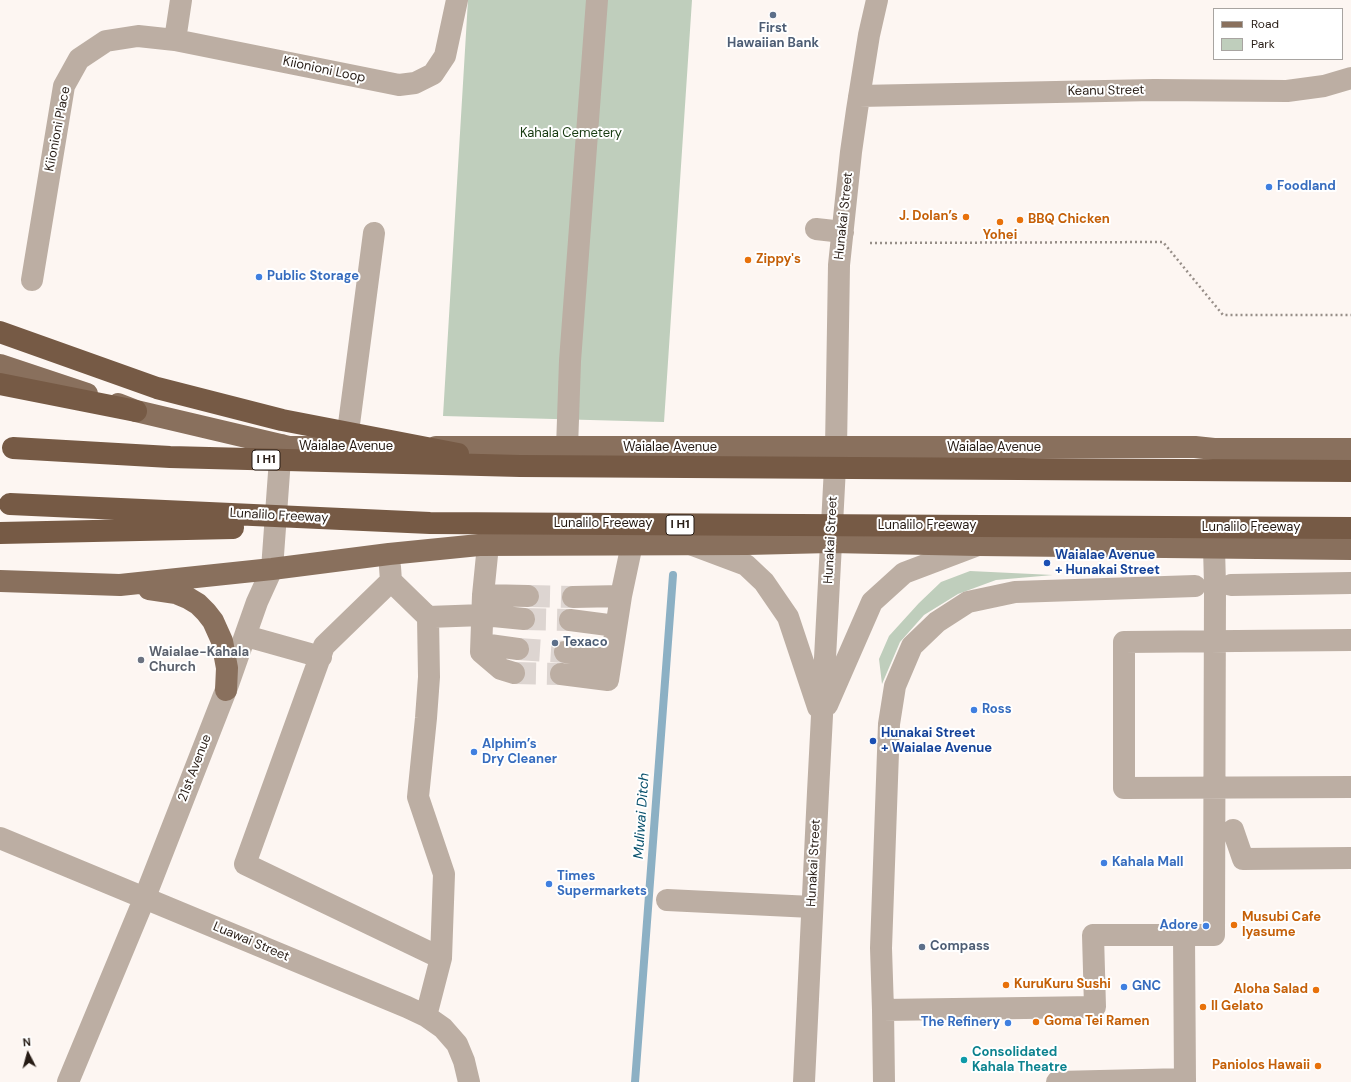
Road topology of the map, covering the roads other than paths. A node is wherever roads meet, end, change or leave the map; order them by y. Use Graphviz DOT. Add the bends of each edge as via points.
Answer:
graph roads {
  1 [pos="180,0"];
  2 [pos="457,0"];
  3 [pos="597,0"];
  4 [pos="877,0"];
  5 [pos="175,40"];
  6 [pos="1351,78"];
  7 [pos="859,96"];
  8 [pos="816,229"];
  9 [pos="843,232"];
  10 [pos="374,233"];
  11 [pos="32,280"];
  12 [pos="0,332"];
  13 [pos="0,365"];
  14 [pos="0,384"];
  15 [pos="136,411"];
  16 [pos="281,445"];
  17 [pos="346,447"];
  18 [pos="6,448"];
  19 [pos="567,448"];
  20 [pos="836,448"];
  21 [pos="1351,449"];
  22 [pos="520,466"];
  23 [pos="1351,471"];
  24 [pos="5,504"];
  25 [pos="430,523"];
  26 [pos="1351,528"];
  27 [pos="0,533"];
  28 [pos="832,542"];
  29 [pos="632,544"];
  30 [pos="689,544"];
  31 [pos="488,545"];
  32 [pos="978,545"];
  33 [pos="1214,548"];
  34 [pos="1351,549"];
  35 [pos="388,554"];
  36 [pos="272,569"];
  37 [pos="0,580"];
  38 [pos="391,581"];
  39 [pos="1351,582"];
  40 [pos="120,585"];
  41 [pos="1231,585"];
  42 [pos="1195,586"];
  43 [pos="528,596"];
  44 [pos="574,596"];
  45 [pos="621,596"];
  46 [pos="483,605"];
  47 [pos="428,617"];
  48 [pos="524,619"];
  49 [pos="570,620"];
  50 [pos="616,626"];
  51 [pos="246,636"];
  52 [pos="1351,640"];
  53 [pos="1215,642"];
  54 [pos="482,644"];
  55 [pos="518,649"];
  56 [pos="565,652"];
  57 [pos="321,657"];
  58 [pos="611,660"];
  59 [pos="514,673"];
  60 [pos="562,674"];
  61 [pos="226,690"];
  62 [pos="822,718"];
  63 [pos="1351,786"];
  64 [pos="1214,788"];
  65 [pos="1233,830"];
  66 [pos="0,838"];
  67 [pos="1351,858"];
  68 [pos="145,897"];
  69 [pos="667,900"];
  70 [pos="812,907"];
  71 [pos="1184,935"];
  72 [pos="441,958"];
  73 [pos="883,1010"];
  74 [pos="426,1016"];
  75 [pos="1184,1081"];
  76 [pos="68,1082"];
  77 [pos="469,1082"];
  78 [pos="804,1082"];
  79 [pos="884,1082"];
  80 [pos="1056,1082"];
  1 -- 5 [label="street"];
  2 -- 5 [label="street, Kiionioni Loop" via="445,56 433,74 415,83 399,85"];
  3 -- 19 [label="street" via="570,361"];
  4 -- 7 [label="street, Hunakai Street"];
  5 -- 11 [label="street, Kiionioni Place" via="138,36 106,41 79,59 64,86"];
  6 -- 7 [label="street, Keanu Street" via="1324,86 1287,91 1154,90"];
  7 -- 9 [label="street, Hunakai Street"];
  8 -- 9 [label="street"];
  9 -- 20 [label="street, Hunakai Street" via="839,265"];
  10 -- 17 [label="street"];
  12 -- 22 [label="highway, bridge" via="172,392 282,420"];
  13 -- 15 [label="main road, Waialae Avenue"];
  14 -- 15 [label="highway"];
  15 -- 16 [label="main road, Waialae Avenue"];
  16 -- 17 [label="main road, Waialae Avenue"];
  16 -- 36 [label="street, 21st Avenue"];
  17 -- 19 [label="main road, Waialae Avenue"];
  18 -- 22 [label="highway, I H1, bridge" via="170,457"];
  19 -- 20 [label="main road, Waialae Avenue"];
  20 -- 21 [label="main road, Waialae Avenue"];
  20 -- 28 [label="street, Hunakai Street"];
  22 -- 23 [label="highway, I H1, bridge"];
  24 -- 25 [label="highway, Lunalilo Freeway / I H1, bridge"];
  25 -- 26 [label="highway, Lunalilo Freeway / I H1, bridge"];
  25 -- 27 [label="highway, bridge"];
  28 -- 30 [label="main road"];
  28 -- 32 [label="main road"];
  28 -- 62 [label="street, Hunakai Street"];
  29 -- 30 [label="main road"];
  29 -- 31 [label="main road"];
  29 -- 45 [label="street"];
  30 -- 62 [label="street" via="746,565 764,582 788,617"];
  31 -- 35 [label="main road"];
  31 -- 46 [label="street"];
  32 -- 33 [label="main road"];
  32 -- 62 [label="street" via="904,573 872,602"];
  33 -- 34 [label="main road"];
  33 -- 53 [label="street"];
  35 -- 36 [label="main road"];
  35 -- 38 [label="street"];
  36 -- 40 [label="main road"];
  36 -- 51 [label="street, 21st Avenue" via="257,602"];
  37 -- 40 [label="main road"];
  38 -- 47 [label="street"];
  38 -- 57 [label="street" via="324,646"];
  39 -- 41 [label="street"];
  40 -- 61 [label="main road" via="176,593 198,604 213,621 222,641 227,668"];
  42 -- 73 [label="street" via="1015,592 968,602 937,622 912,646 895,686 889,724 881,948"];
  43 -- 46 [label="street"];
  44 -- 45 [label="street"];
  45 -- 50 [label="street"];
  46 -- 47 [label="street"];
  46 -- 48 [label="street"];
  46 -- 54 [label="street"];
  47 -- 72 [label="street" via="429,677 418,797 444,874"];
  49 -- 50 [label="street"];
  50 -- 58 [label="street"];
  51 -- 57 [label="street"];
  51 -- 61 [label="street, 21st Avenue"];
  52 -- 53 [label="street"];
  53 -- 64 [label="street"];
  53 -- 64 [label="street" via="1124,642 1124,788"];
  54 -- 55 [label="street"];
  54 -- 59 [label="street" via="481,652 502,669"];
  56 -- 58 [label="street"];
  57 -- 72 [label="street" via="245,864"];
  58 -- 60 [label="street" via="608,680"];
  61 -- 68 [label="street, 21st Avenue"];
  62 -- 70 [label="street, Hunakai Street"];
  63 -- 64 [label="street"];
  64 -- 71 [label="street" via="1214,935"];
  65 -- 67 [label="street" via="1243,859"];
  66 -- 68 [label="street, Luawai Street"];
  68 -- 74 [label="street, Luawai Street"];
  68 -- 76 [label="street, 21st Avenue"];
  69 -- 70 [label="street"];
  70 -- 78 [label="street, Hunakai Street"];
  71 -- 73 [label="street" via="1093,935 1095,1007"];
  71 -- 75 [label="street"];
  72 -- 74 [label="street"];
  73 -- 79 [label="street"];
  74 -- 77 [label="street, Luawai Street" via="443,1028 457,1044"];
  75 -- 80 [label="street"];
}
